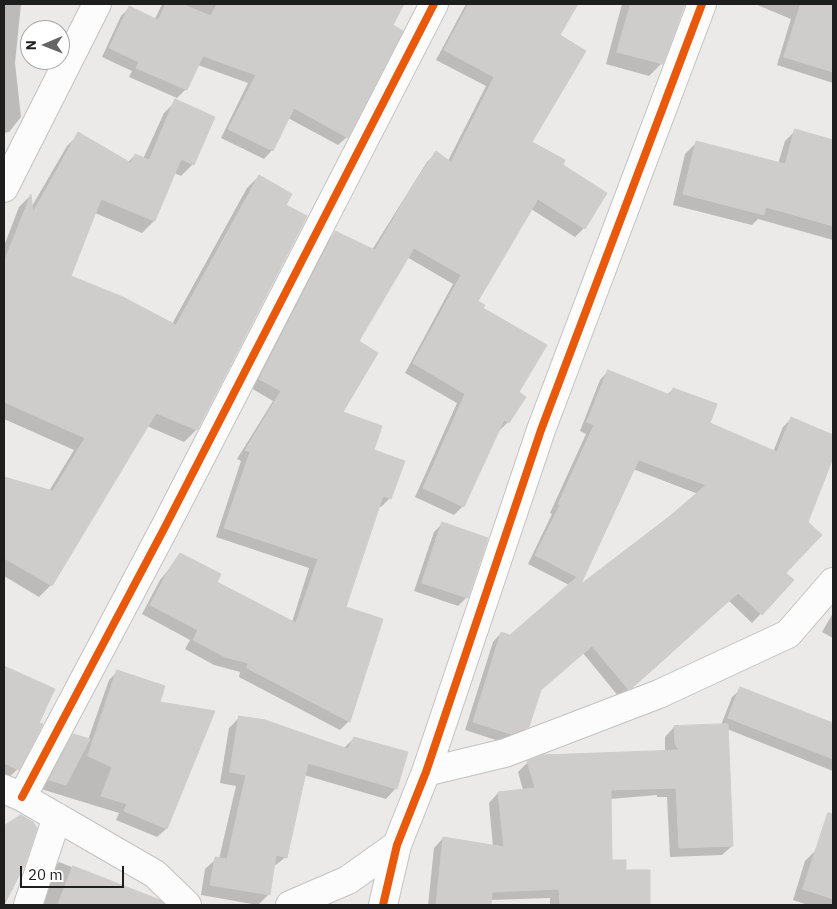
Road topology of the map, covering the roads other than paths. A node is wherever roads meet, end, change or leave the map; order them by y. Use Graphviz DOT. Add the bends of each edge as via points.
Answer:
graph roads {
  1 [pos="97,4"];
  2 [pos="434,4"];
  3 [pos="702,4"];
  4 [pos="4,188"];
  5 [pos="833,582"];
  6 [pos="426,772"];
  7 [pos="13,793"];
  8 [pos="58,817"];
  9 [pos="397,845"];
  10 [pos="28,905"];
  11 [pos="187,905"];
  12 [pos="290,905"];
  13 [pos="383,905"];
  1 -- 4 [label="street"];
  2 -- 7 [label="street" via="165,527"];
  3 -- 6 [label="street" via="541,430"];
  5 -- 6 [label="street" via="788,634 771,642 659,694 505,753"];
  6 -- 9 [label="street"];
  7 -- 8 [label="street"];
  8 -- 10 [label="street"];
  8 -- 11 [label="street" via="155,874"];
  9 -- 12 [label="street" via="348,880"];
  9 -- 13 [label="street"];
}
